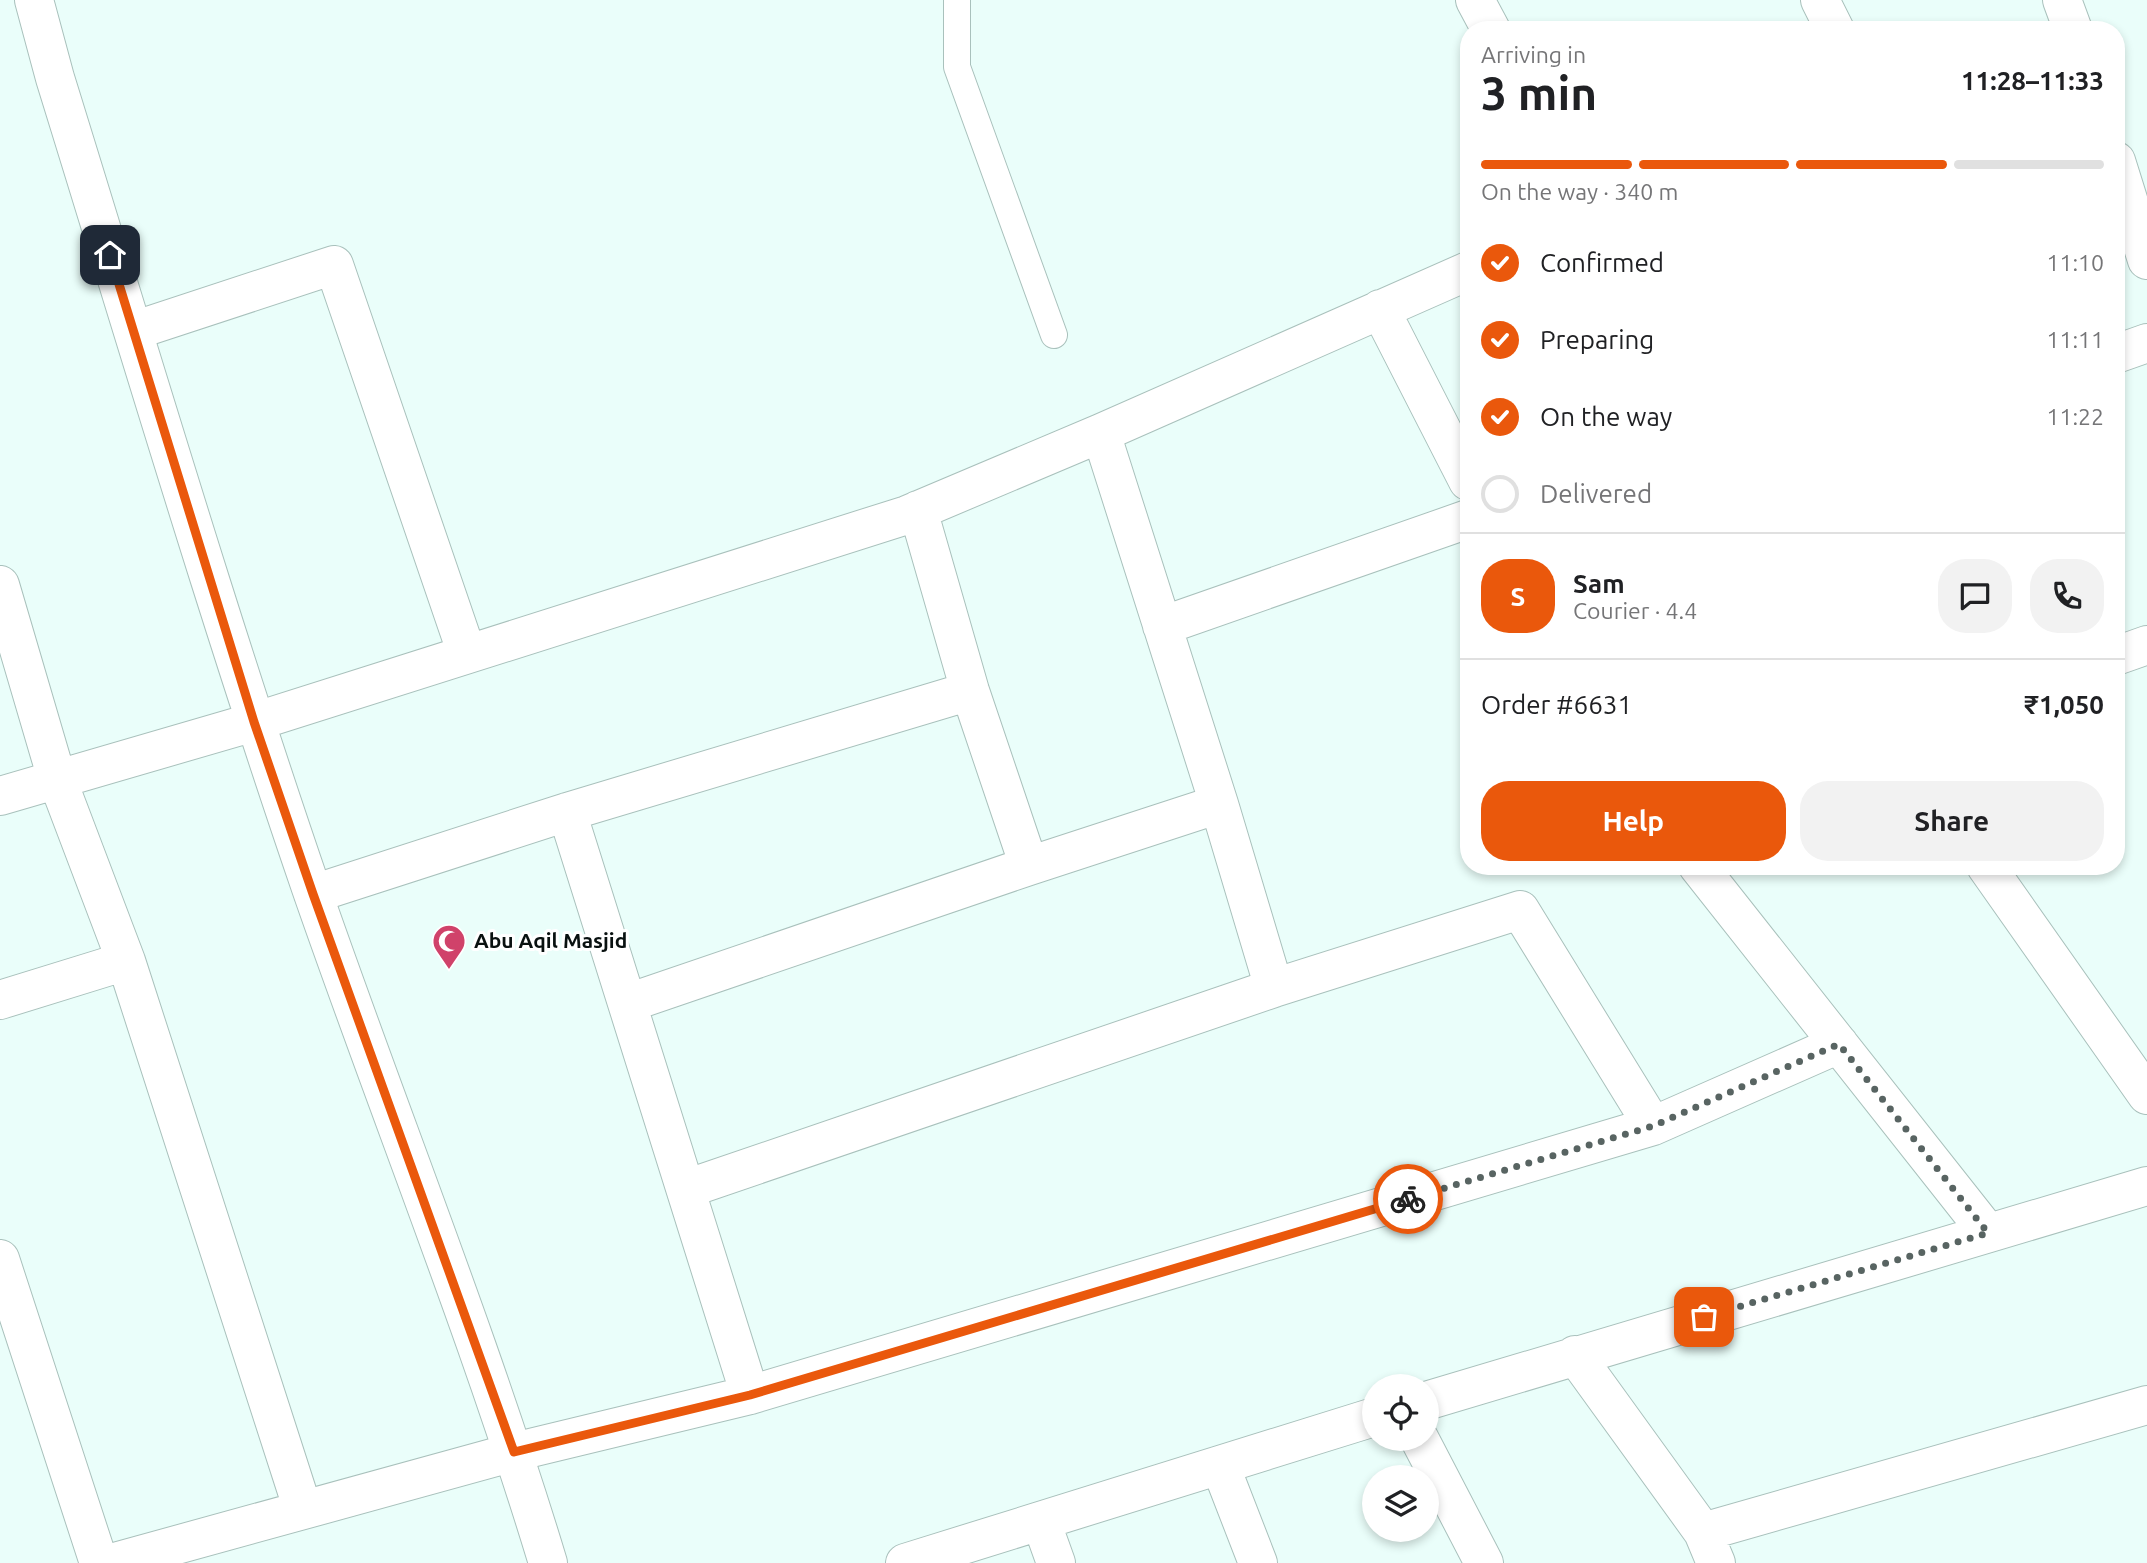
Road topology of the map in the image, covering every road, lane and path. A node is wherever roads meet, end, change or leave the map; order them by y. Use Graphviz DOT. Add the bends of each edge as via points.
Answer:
graph roads {
  1 [pos="34,0"];
  2 [pos="957,0"];
  3 [pos="1475,0"];
  4 [pos="1820,0"];
  5 [pos="2062,0"];
  6 [pos="1486,21"];
  7 [pos="1830,21"];
  8 [pos="2070,21"];
  9 [pos="2125,190"];
  10 [pos="2147,260"];
  11 [pos="1460,274"];
  12 [pos="1380,309"];
  13 [pos="133,331"];
  14 [pos="1054,335"];
  15 [pos="2147,343"];
  16 [pos="2125,351"];
  17 [pos="1101,433"];
  18 [pos="1460,465"];
  19 [pos="918,510"];
  20 [pos="1460,522"];
  21 [pos="0,585"];
  22 [pos="1162,626"];
  23 [pos="2147,645"];
  24 [pos="2125,653"];
  25 [pos="467,654"];
  26 [pos="970,691"];
  27 [pos="254,722"];
  28 [pos="57,779"];
  29 [pos="0,796"];
  30 [pos="1219,804"];
  31 [pos="567,812"];
  32 [pos="1029,866"];
  33 [pos="1705,875"];
  34 [pos="1992,875"];
  35 [pos="313,894"];
  36 [pos="126,961"];
  37 [pos="1274,988"];
  38 [pos="0,1000"];
  39 [pos="628,1003"];
  40 [pos="1839,1044"];
  41 [pos="2147,1095"];
  42 [pos="1653,1126"];
  43 [pos="2147,1186"];
  44 [pos="687,1189"];
  45 [pos="1988,1233"];
  46 [pos="0,1259"];
  47 [pos="1575,1355"];
  48 [pos="750,1395"];
  49 [pos="1439,1397"];
  50 [pos="2147,1405"];
  51 [pos="1362,1421"];
  52 [pos="1426,1451"];
  53 [pos="514,1452"];
  54 [pos="1220,1465"];
  55 [pos="303,1510"];
  56 [pos="1041,1521"];
  57 [pos="1710,1547"];
  58 [pos="99,1563"];
  59 [pos="111,1563"];
  60 [pos="548,1563"];
  61 [pos="905,1563"];
  62 [pos="1056,1563"];
  63 [pos="1258,1563"];
  64 [pos="1484,1563"];
  1 -- 13 [label="street"];
  2 -- 14 [label="lane" via="957,67"];
  3 -- 6 [label="street"];
  4 -- 7 [label="street"];
  5 -- 8 [label="street"];
  9 -- 10 [label="street"];
  11 -- 12 [label="street"];
  12 -- 17 [label="street"];
  12 -- 18 [label="street"];
  13 -- 25 [label="street" via="334,265"];
  13 -- 27 [label="street"];
  15 -- 16 [label="street"];
  17 -- 19 [label="street"];
  17 -- 22 [label="street"];
  19 -- 25 [label="street"];
  19 -- 26 [label="street"];
  20 -- 22 [label="street"];
  21 -- 28 [label="street"];
  22 -- 30 [label="street"];
  23 -- 24 [label="street"];
  25 -- 27 [label="street"];
  26 -- 31 [label="street"];
  26 -- 32 [label="street"];
  27 -- 28 [label="street"];
  27 -- 35 [label="street"];
  28 -- 29 [label="street"];
  28 -- 36 [label="street"];
  30 -- 32 [label="street"];
  30 -- 37 [label="street"];
  31 -- 35 [label="street"];
  31 -- 39 [label="street"];
  32 -- 39 [label="street"];
  33 -- 40 [label="street"];
  34 -- 41 [label="street"];
  35 -- 53 [label="street"];
  36 -- 38 [label="street"];
  36 -- 55 [label="street"];
  37 -- 42 [label="street" via="1520,910"];
  37 -- 44 [label="street"];
  39 -- 44 [label="street"];
  40 -- 42 [label="street"];
  40 -- 45 [label="street"];
  42 -- 48 [label="street"];
  43 -- 45 [label="street"];
  44 -- 48 [label="street"];
  45 -- 47 [label="street"];
  46 -- 58 [label="street"];
  47 -- 49 [label="street"];
  47 -- 57 [label="street"];
  48 -- 53 [label="street"];
  50 -- 57 [label="street"];
  51 -- 54 [label="street"];
  52 -- 64 [label="street"];
  53 -- 55 [label="street"];
  53 -- 60 [label="street"];
  54 -- 56 [label="street"];
  54 -- 63 [label="street"];
  55 -- 59 [label="street"];
  56 -- 61 [label="street"];
  56 -- 62 [label="street"];
}
